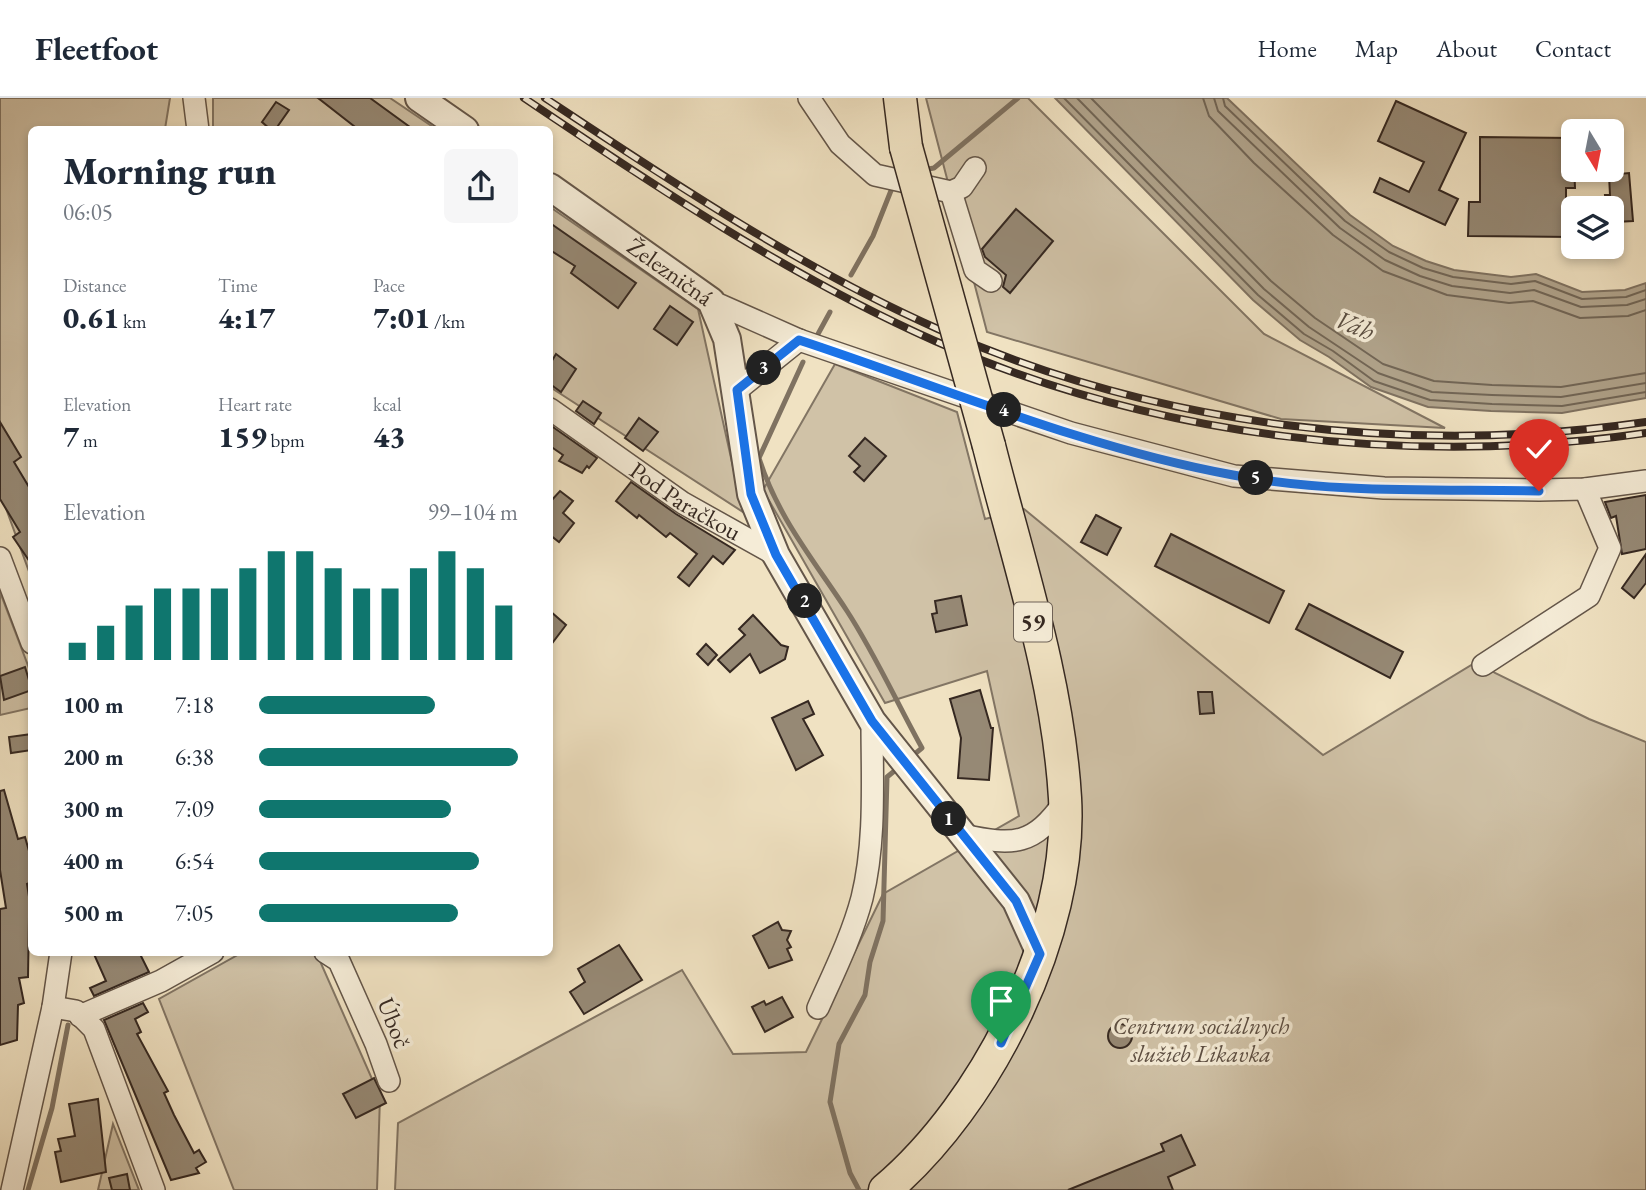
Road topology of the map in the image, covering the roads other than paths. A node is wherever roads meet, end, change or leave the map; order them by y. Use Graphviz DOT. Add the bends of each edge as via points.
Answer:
graph roads {
  1 [pos="194,98"];
  2 [pos="419,98"];
  3 [pos="809,98"];
  4 [pos="897,103"];
  5 [pos="198,126"];
  6 [pos="459,126"];
  7 [pos="975,168"];
  8 [pos="553,189"];
  9 [pos="951,192"];
  10 [pos="991,281"];
  11 [pos="711,301"];
  12 [pos="799,340"];
  13 [pos="737,390"];
  14 [pos="553,411"];
  15 [pos="1646,481"];
  16 [pos="1585,489"];
  17 [pos="776,555"];
  18 [pos="0,558"];
  19 [pos="28,632"];
  20 [pos="1483,665"];
  21 [pos="872,721"];
  22 [pos="1065,801"];
  23 [pos="962,835"];
  24 [pos="1040,954"];
  25 [pos="60,956"];
  26 [pos="206,956"];
  27 [pos="331,956"];
  28 [pos="53,1007"];
  29 [pos="818,1008"];
  30 [pos="80,1016"];
  31 [pos="389,1081"];
  32 [pos="12,1190"];
  33 [pos="154,1190"];
  34 [pos="886,1190"];
  1 -- 5 [label="street"];
  2 -- 6 [label="street"];
  3 -- 9 [label="street" via="840,144 874,175"];
  4 -- 22 [label="main road, 59, bridge" via="1053,702"];
  7 -- 9 [label="street" via="962,187"];
  8 -- 11 [label="street, Železničná"];
  9 -- 10 [label="street" via="975,270"];
  11 -- 12 [label="street"];
  11 -- 13 [label="street, Železničná" via="727,339"];
  12 -- 13 [label="street"];
  12 -- 16 [label="street" via="1102,443 1234,476 1384,488"];
  13 -- 17 [label="street, Železničná" via="751,494"];
  14 -- 17 [label="street, Pod Paračkou" via="683,503"];
  15 -- 16 [label="street"];
  16 -- 20 [label="street" via="1610,548 1589,596"];
  17 -- 21 [label="street"];
  18 -- 19 [label="street"];
  21 -- 23 [label="street"];
  21 -- 29 [label="street" via="872,820 862,897"];
  22 -- 23 [label="street" via="1048,825 1027,838 998,842"];
  22 -- 24 [label="main road, 59" via="1056,887"];
  23 -- 24 [label="street" via="1016,901"];
  24 -- 34 [label="main road, 59" via="1001,1043 959,1113"];
  25 -- 28 [label="street"];
  26 -- 30 [label="street"];
  27 -- 31 [label="street, Úboč" via="339,961"];
  28 -- 30 [label="street"];
  28 -- 32 [label="street"];
  30 -- 33 [label="street" via="94,1029"];
}
